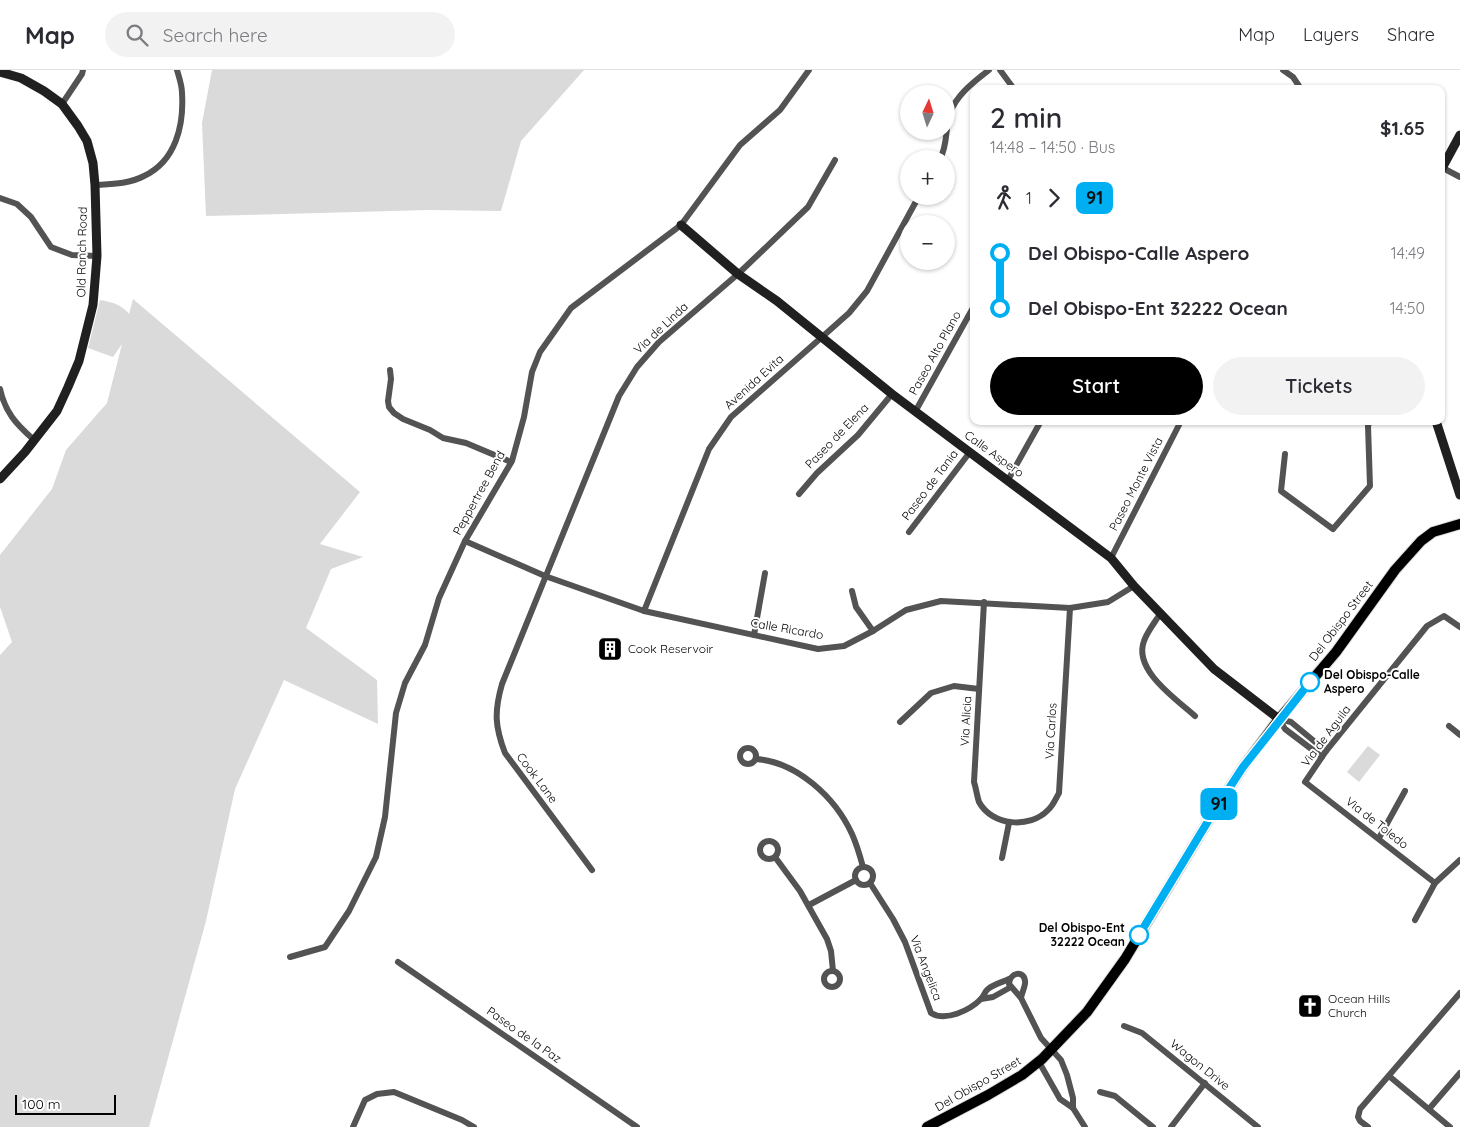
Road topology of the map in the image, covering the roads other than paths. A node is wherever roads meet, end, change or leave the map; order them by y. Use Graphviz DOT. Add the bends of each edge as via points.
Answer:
graph roads {
  1 [pos="83,70"];
  2 [pos="177,70"];
  3 [pos="809,70"];
  4 [pos="989,70"];
  5 [pos="1000,70"];
  6 [pos="1284,70"];
  7 [pos="1,73"];
  8 [pos="971,85"];
  9 [pos="1011,85"];
  10 [pos="1298,85"];
  11 [pos="970,86"];
  12 [pos="62,104"];
  13 [pos="1460,135"];
  14 [pos="943,150"];
  15 [pos="834,160"];
  16 [pos="1445,162"];
  17 [pos="1445,170"];
  18 [pos="1460,177"];
  19 [pos="95,185"];
  20 [pos="0,198"];
  21 [pos="914,205"];
  22 [pos="681,225"];
  23 [pos="96,256"];
  24 [pos="738,274"];
  25 [pos="970,313"];
  26 [pos="822,337"];
  27 [pos="390,370"];
  28 [pos="0,389"];
  29 [pos="892,394"];
  30 [pos="915,412"];
  31 [pos="1039,425"];
  32 [pos="1179,425"];
  33 [pos="1368,425"];
  34 [pos="1437,425"];
  35 [pos="34,439"];
  36 [pos="970,452"];
  37 [pos="1285,454"];
  38 [pos="511,462"];
  39 [pos="0,479"];
  40 [pos="1008,480"];
  41 [pos="799,494"];
  42 [pos="1460,495"];
  43 [pos="1460,524"];
  44 [pos="909,532"];
  45 [pos="466,541"];
  46 [pos="1111,558"];
  47 [pos="765,573"];
  48 [pos="545,576"];
  49 [pos="1134,586"];
  50 [pos="852,591"];
  51 [pos="984,602"];
  52 [pos="1070,608"];
  53 [pos="644,611"];
  54 [pos="1160,614"];
  55 [pos="1460,627"];
  56 [pos="873,631"];
  57 [pos="754,635"];
  58 [pos="979,689"];
  59 [pos="1195,716"];
  60 [pos="1279,719"];
  61 [pos="900,722"];
  62 [pos="1449,726"];
  63 [pos="1460,735"];
  64 [pos="1324,754"];
  65 [pos="756,758"];
  66 [pos="1305,782"];
  67 [pos="1405,791"];
  68 [pos="1009,823"];
  69 [pos="1379,838"];
  70 [pos="775,857"];
  71 [pos="1002,858"];
  72 [pos="1460,860"];
  73 [pos="863,867"];
  74 [pos="592,870"];
  75 [pos="856,880"];
  76 [pos="1435,882"];
  77 [pos="870,883"];
  78 [pos="809,905"];
  79 [pos="1416,920"];
  80 [pos="290,957"];
  81 [pos="398,962"];
  82 [pos="833,971"];
  83 [pos="1009,979"];
  84 [pos="1011,987"];
  85 [pos="1460,993"];
  86 [pos="1022,998"];
  87 [pos="981,999"];
  88 [pos="1124,1026"];
  89 [pos="1052,1049"];
  90 [pos="1038,1062"];
  91 [pos="1460,1073"];
  92 [pos="1388,1076"];
  93 [pos="1205,1084"];
  94 [pos="1100,1092"];
  95 [pos="1073,1108"];
  96 [pos="1429,1109"];
  97 [pos="353,1127"];
  98 [pos="474,1127"];
  99 [pos="636,1127"];
  100 [pos="927,1127"];
  101 [pos="1085,1127"];
  102 [pos="1153,1127"];
  103 [pos="1170,1127"];
  104 [pos="1258,1127"];
  105 [pos="1368,1127"];
  106 [pos="1450,1127"];
  1 -- 12 [label="street"];
  2 -- 19 [label="street" via="182,112 178,138 171,152 146,176"];
  3 -- 22 [label="street, Peppertree Bend" via="780,110 740,145"];
  4 -- 8 [label="street"];
  5 -- 9 [label="street"];
  6 -- 10 [label="street"];
  7 -- 12 [label="street, Old Ranch Road" via="20,78"];
  11 -- 14 [label="street" via="950,113"];
  12 -- 19 [label="street, Old Ranch Road" via="86,142 93,163"];
  13 -- 16 [label="street"];
  15 -- 24 [label="street, Via de Linda" via="808,207"];
  17 -- 18 [label="street"];
  19 -- 23 [label="street, Old Ranch Road"];
  20 -- 23 [label="street" via="17,204 31,217 51,246 72,255"];
  21 -- 26 [label="street, Avenida Evita" via="867,291"];
  22 -- 24 [label="street, Calle Aspero"];
  22 -- 38 [label="street, Peppertree Bend" via="570,308 540,352 532,372"];
  23 -- 35 [label="street, Old Ranch Road" via="93,305 79,361 56,411"];
  24 -- 26 [label="street, Calle Aspero"];
  24 -- 48 [label="street, Via de Linda" via="659,342 637,366 619,396"];
  25 -- 30 [label="street, Paseo Alto Plano"];
  26 -- 29 [label="street, Calle Aspero"];
  26 -- 53 [label="street, Avenida Evita" via="731,417 709,449"];
  27 -- 38 [label="street" via="388,401 394,414 443,438 466,443"];
  28 -- 35 [label="street" via="11,418"];
  29 -- 30 [label="street, Calle Aspero"];
  29 -- 41 [label="street, Paseo de Elena" via="858,435"];
  30 -- 36 [label="street, Calle Aspero"];
  31 -- 40 [label="street"];
  32 -- 46 [label="street, Paseo Monte Vista"];
  33 -- 37 [label="street" via="1370,486 1333,529 1281,491"];
  34 -- 42 [label="street"];
  35 -- 39 [label="street, Old Ranch Road"];
  36 -- 40 [label="street, Calle Aspero"];
  36 -- 44 [label="street, Paseo de Tania"];
  38 -- 45 [label="street, Peppertree Bend"];
  40 -- 46 [label="street, Calle Aspero"];
  43 -- 60 [label="main road, Del Obispo Street" via="1434,532 1421,541 1395,570 1336,652"];
  45 -- 48 [label="street, Calle Ricardo"];
  45 -- 80 [label="street, Peppertree Bend" via="439,598 425,645 406,683 396,713 385,817 376,857 349,911 325,947"];
  46 -- 49 [label="street, Calle Aspero"];
  47 -- 57 [label="street"];
  48 -- 53 [label="street, Calle Ricardo"];
  48 -- 74 [label="street, Cook Lane" via="502,684 496,713 498,734 509,760"];
  49 -- 52 [label="street, Calle Ricardo" via="1108,602"];
  49 -- 54 [label="street, Calle Aspero"];
  50 -- 56 [label="street" via="856,607"];
  51 -- 52 [label="street, Calle Ricardo"];
  51 -- 56 [label="street, Calle Ricardo" via="941,601 906,610"];
  51 -- 58 [label="street, Via Alicia"];
  52 -- 68 [label="street, Via Carlos" via="1059,793 1048,810 1031,821"];
  53 -- 57 [label="street, Calle Ricardo"];
  54 -- 59 [label="street" via="1143,641 1142,660 1151,675"];
  54 -- 60 [label="street, Calle Aspero" via="1214,669"];
  55 -- 64 [label="street, Via de Aguila" via="1444,616 1428,626"];
  56 -- 57 [label="street, Calle Ricardo" via="844,646 818,649"];
  58 -- 61 [label="street" via="954,686 931,693"];
  58 -- 68 [label="street, Via Alicia" via="974,782 979,802 993,817"];
  60 -- 64 [label="street, Calle Aspero" via="1291,722"];
  60 -- 89 [label="main road, Del Obispo Street" via="1213,813 1125,959 1087,1012"];
  62 -- 63 [label="street"];
  64 -- 66 [label="street, Via de Aguila"];
  65 -- 73 [label="street, Via Angelica" via="796,772 832,802 852,832"];
  66 -- 69 [label="street, Via de Toledo"];
  67 -- 69 [label="street"];
  68 -- 71 [label="street"];
  69 -- 76 [label="street, Via de Toledo"];
  70 -- 78 [label="street"];
  72 -- 76 [label="street"];
  73 -- 75 [label="street" via="858,870"];
  73 -- 77 [label="street, Via Angelica" via="872,872"];
  75 -- 77 [label="street" via="863,885"];
  75 -- 78 [label="street"];
  76 -- 79 [label="street"];
  77 -- 87 [label="street, Via Angelica" via="905,942 931,1014 950,1016"];
  78 -- 82 [label="street" via="832,951"];
  81 -- 99 [label="street, Paseo de la Paz"];
  83 -- 84 [label="street"];
  83 -- 86 [label="street" via="1017,973 1025,978"];
  83 -- 87 [label="street, Via Angelica" via="987,989"];
  84 -- 86 [label="street"];
  84 -- 87 [label="street, Via Angelica" via="993,997"];
  85 -- 92 [label="street"];
  86 -- 89 [label="street" via="1041,1038"];
  88 -- 93 [label="street, Wagon Drive" via="1142,1033"];
  89 -- 90 [label="main road, Del Obispo Street"];
  89 -- 95 [label="street" via="1067,1074"];
  90 -- 95 [label="street" via="1060,1099"];
  90 -- 100 [label="main road, Del Obispo Street" via="988,1095"];
  91 -- 96 [label="street"];
  92 -- 96 [label="street"];
  92 -- 105 [label="street" via="1358,1113 1360,1121"];
  93 -- 103 [label="street"];
  93 -- 104 [label="street, Wagon Drive"];
  94 -- 102 [label="street" via="1115,1096"];
  95 -- 101 [label="street"];
  96 -- 106 [label="street"];
  97 -- 98 [label="street" via="365,1100 377,1094 394,1092"];
}
